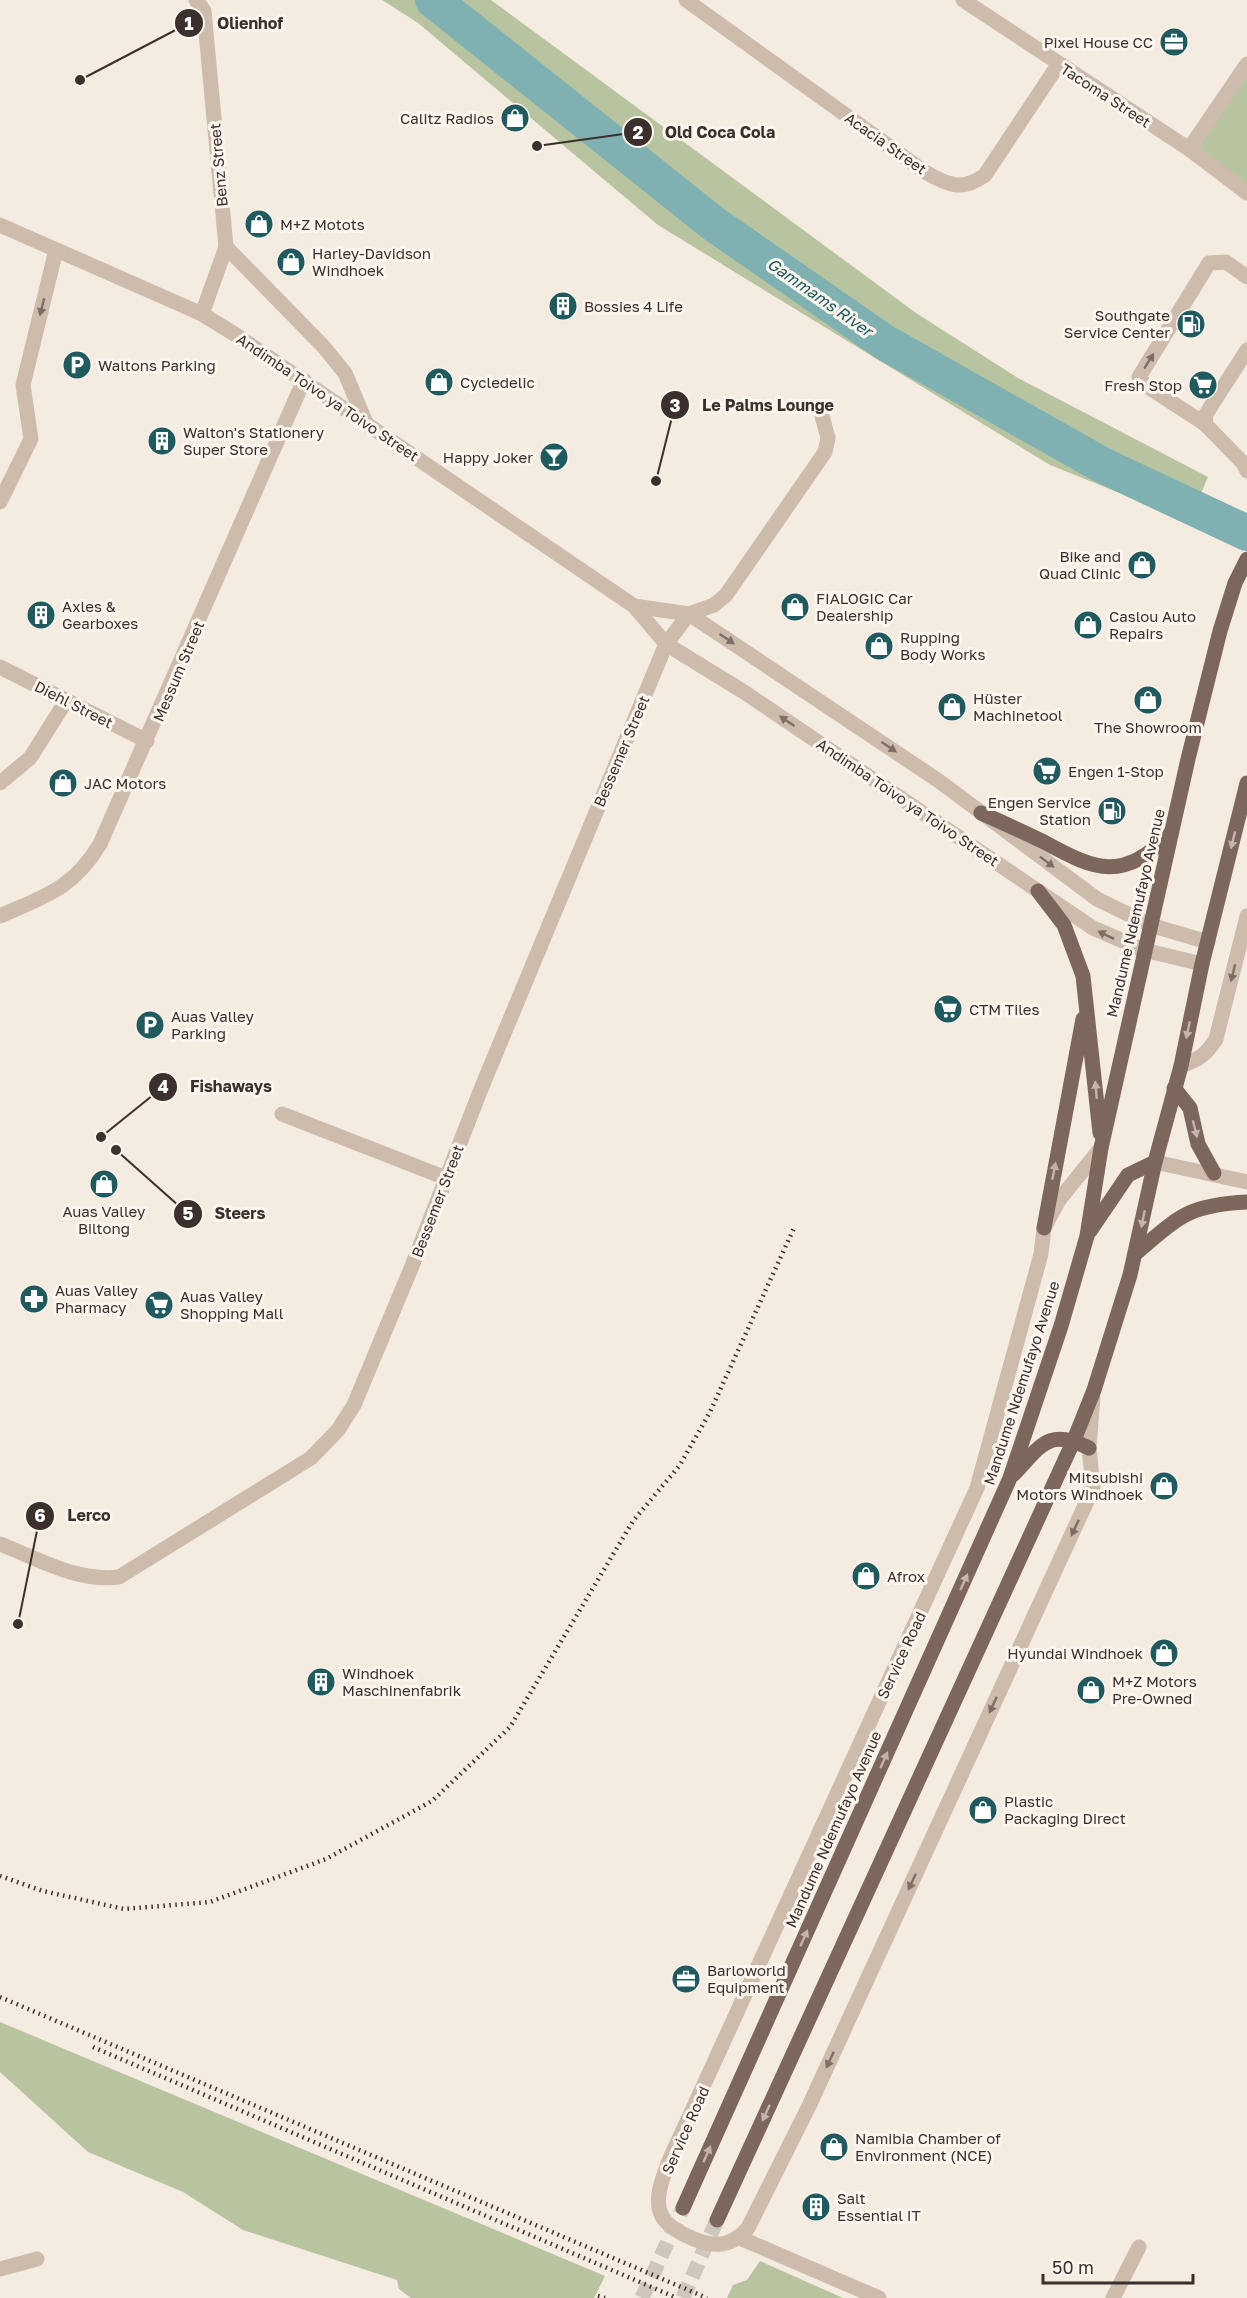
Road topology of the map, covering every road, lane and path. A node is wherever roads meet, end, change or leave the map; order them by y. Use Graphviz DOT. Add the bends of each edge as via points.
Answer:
graph roads {
  1 [pos="686,0"];
  2 [pos="963,0"];
  3 [pos="200,6"];
  4 [pos="1247,64"];
  5 [pos="1058,65"];
  6 [pos="1189,148"];
  7 [pos="1247,193"];
  8 [pos="0,225"];
  9 [pos="226,246"];
  10 [pos="56,250"];
  11 [pos="1247,277"];
  12 [pos="202,314"];
  13 [pos="1247,350"];
  14 [pos="304,380"];
  15 [pos="822,416"];
  16 [pos="366,423"];
  17 [pos="1205,424"];
  18 [pos="1247,471"];
  19 [pos="0,502"];
  20 [pos="1247,559"];
  21 [pos="634,606"];
  22 [pos="689,614"];
  23 [pos="666,644"];
  24 [pos="0,667"];
  25 [pos="66,700"];
  26 [pos="147,741"];
  27 [pos="0,783"];
  28 [pos="1247,783"];
  29 [pos="981,813"];
  30 [pos="1172,832"];
  31 [pos="1038,891"];
  32 [pos="0,916"];
  33 [pos="1247,916"];
  34 [pos="1150,925"];
  35 [pos="1208,942"];
  36 [pos="1144,950"];
  37 [pos="1202,964"];
  38 [pos="1086,1002"];
  39 [pos="1181,1066"];
  40 [pos="1174,1088"];
  41 [pos="282,1114"];
  42 [pos="1101,1148"];
  43 [pos="1155,1162"];
  44 [pos="1214,1173"];
  45 [pos="446,1178"];
  46 [pos="1247,1182"];
  47 [pos="1247,1202"];
  48 [pos="1044,1228"];
  49 [pos="1087,1236"];
  50 [pos="1136,1252"];
  51 [pos="1094,1390"];
  52 [pos="1074,1440"];
  53 [pos="1089,1448"];
  54 [pos="1010,1478"];
  55 [pos="0,1544"];
  56 [pos="683,2208"];
  57 [pos="717,2220"];
  58 [pos="740,2238"];
  59 [pos="1140,2247"];
  60 [pos="37,2259"];
  61 [pos="0,2269"];
  62 [pos="879,2298"];
  63 [pos="1113,2298"];
  1 -- 5 [label="street, Acacia Street" via="925,172 960,186 973,184 985,175"];
  2 -- 5 [label="street, Tacoma Street"];
  3 -- 9 [label="street, Benz Street"];
  4 -- 6 [label="street"];
  5 -- 6 [label="street, Tacoma Street"];
  6 -- 7 [label="street, Tacoma Street"];
  8 -- 10 [label="street, Andimba Toivo ya Toivo Street"];
  9 -- 12 [label="street, Benz Street"];
  9 -- 16 [label="street" via="338,364"];
  10 -- 12 [label="street, Andimba Toivo ya Toivo Street"];
  10 -- 19 [label="street, one-way" via="23,385 31,439"];
  17 -- 11 [label="street, one-way" via="1145,385 1139,376 1209,263 1226,262"];
  12 -- 14 [label="street, Andimba Toivo ya Toivo Street"];
  13 -- 17 [label="street" via="1206,414"];
  14 -- 16 [label="street, Andimba Toivo ya Toivo Street"];
  14 -- 26 [label="street, Messum Street"];
  15 -- 22 [label="street" via="828,445 811,473 726,595 714,605"];
  16 -- 21 [label="street, Andimba Toivo ya Toivo Street"];
  17 -- 18 [label="street"];
  20 -- 30 [label="main road, Mandume Ndemufayo Avenue" via="1220,631"];
  21 -- 22 [label="street, Andimba Toivo ya Toivo Street"];
  21 -- 23 [label="street, Andimba Toivo ya Toivo Street"];
  22 -- 23 [label="street, Bessemer Street"];
  22 -- 29 [label="street, Andimba Toivo ya Toivo Street, one-way"];
  31 -- 23 [label="street, Andimba Toivo ya Toivo Street, one-way" via="744,692"];
  23 -- 45 [label="street, Bessemer Street"];
  24 -- 25 [label="street, Diehl Street"];
  25 -- 26 [label="street, Diehl Street"];
  25 -- 27 [label="street" via="30,758"];
  26 -- 32 [label="street, Messum Street" via="87,866 64,887"];
  28 -- 35 [label="main road, one-way"];
  29 -- 30 [label="main road" via="1101,868 1120,867 1140,859"];
  29 -- 34 [label="street, Andimba Toivo ya Toivo Street, one-way" via="1097,899"];
  30 -- 34 [label="main road, Mandume Ndemufayo Avenue"];
  36 -- 31 [label="street, Andimba Toivo ya Toivo Street, one-way" via="1093,928"];
  31 -- 38 [label="main road" via="1064,925 1076,952"];
  33 -- 39 [label="street, one-way" via="1216,1039 1198,1060"];
  34 -- 35 [label="street, Andimba Toivo ya Toivo Street"];
  34 -- 36 [label="main road, Mandume Ndemufayo Avenue"];
  35 -- 37 [label="main road"];
  36 -- 37 [label="street, Andimba Toivo ya Toivo Street"];
  36 -- 42 [label="main road, Mandume Ndemufayo Avenue"];
  37 -- 39 [label="main road, one-way"];
  42 -- 38 [label="main road, one-way"];
  48 -- 38 [label="main road, one-way"];
  39 -- 40 [label="main road"];
  40 -- 43 [label="main road"];
  40 -- 44 [label="main road, one-way" via="1190,1108 1198,1144"];
  41 -- 45 [label="street"];
  42 -- 48 [label="street, Service Road" via="1059,1200"];
  42 -- 49 [label="main road, Mandume Ndemufayo Avenue"];
  43 -- 44 [label="street"];
  43 -- 49 [label="main road" via="1128,1175"];
  43 -- 50 [label="main road, one-way"];
  44 -- 46 [label="street"];
  45 -- 55 [label="street, Bessemer Street" via="354,1405 338,1430 311,1458 119,1577 100,1579 76,1574"];
  47 -- 50 [label="main road" via="1212,1204 1180,1216"];
  48 -- 58 [label="street, Service Road" via="1041,1254 977,1488 663,2180 658,2205 661,2216 673,2229 708,2246"];
  49 -- 54 [label="main road, Mandume Ndemufayo Avenue"];
  50 -- 51 [label="main road"];
  51 -- 52 [label="main road"];
  51 -- 53 [label="street"];
  52 -- 53 [label="main road"];
  52 -- 54 [label="main road" via="1046,1440"];
  52 -- 57 [label="main road, one-way"];
  53 -- 58 [label="street, one-way" via="1093,1488 809,2106"];
  56 -- 54 [label="main road, Mandume Ndemufayo Avenue, one-way"];
  58 -- 62 [label="street"];
  59 -- 63 [label="street"];
  60 -- 61 [label="street"];
}
